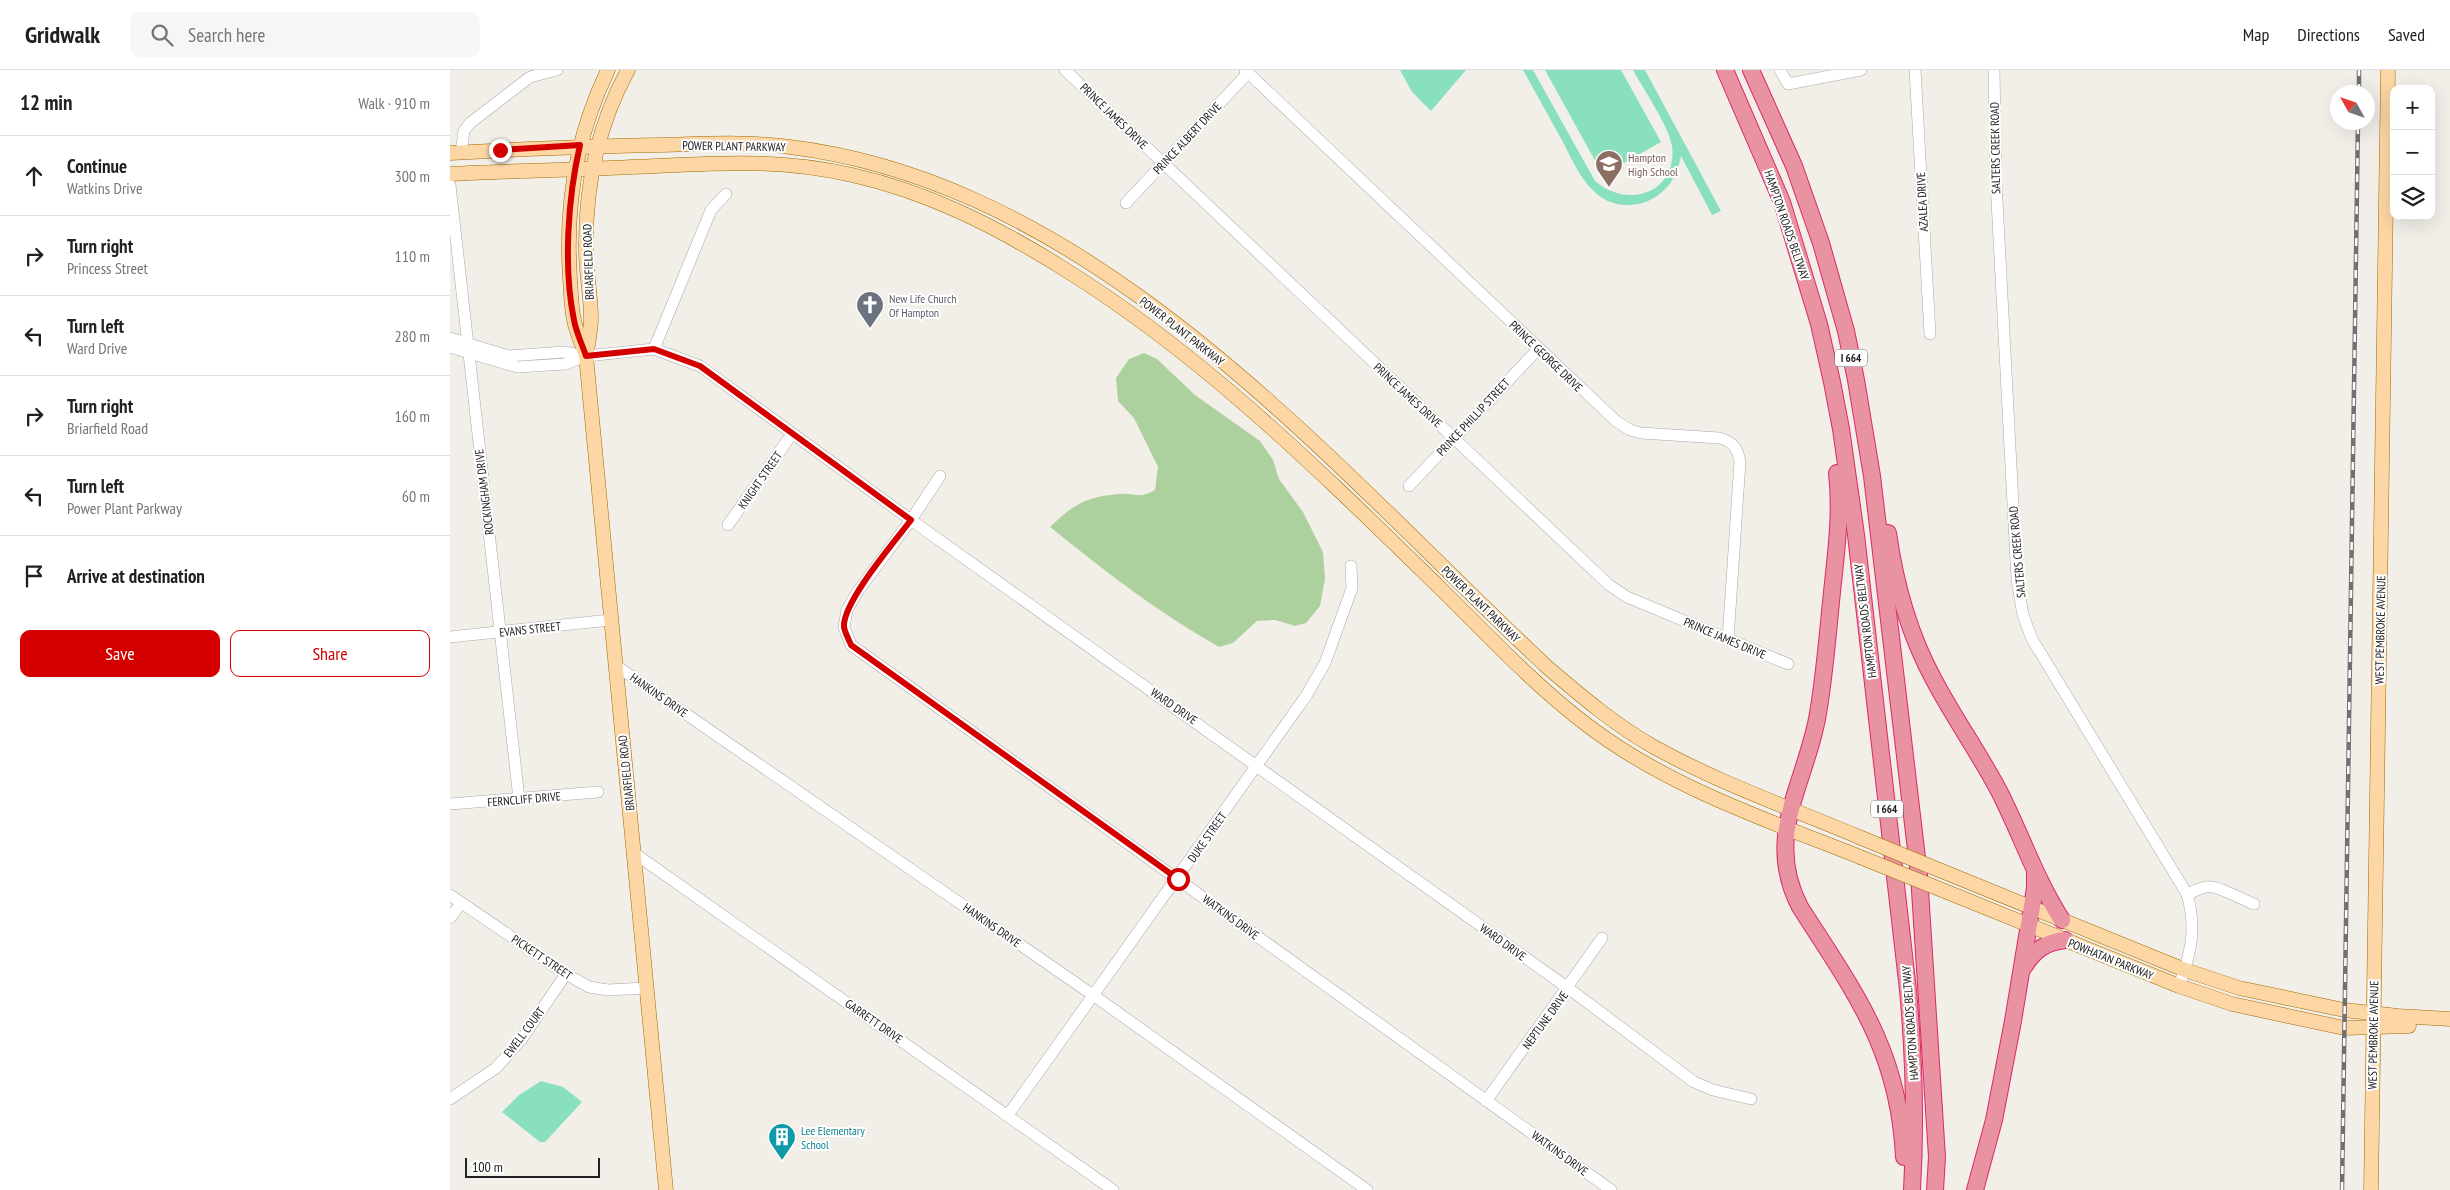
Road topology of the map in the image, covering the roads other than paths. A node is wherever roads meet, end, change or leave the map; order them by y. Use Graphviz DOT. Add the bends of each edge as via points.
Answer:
graph roads {
  1 [pos="557,70"];
  2 [pos="608,70"];
  3 [pos="628,70"];
  4 [pos="1065,70"];
  5 [pos="1725,70"];
  6 [pos="1751,70"];
  7 [pos="1780,70"];
  8 [pos="1861,70"];
  9 [pos="1915,70"];
  10 [pos="1994,70"];
  11 [pos="2388,70"];
  12 [pos="1247,71"];
  13 [pos="580,145"];
  14 [pos="598,145"];
  15 [pos="456,153"];
  16 [pos="1163,163"];
  17 [pos="574,169"];
  18 [pos="593,169"];
  19 [pos="450,174"];
  20 [pos="450,185"];
  21 [pos="726,194"];
  22 [pos="1126,203"];
  23 [pos="1930,334"];
  24 [pos="450,338"];
  25 [pos="450,347"];
  26 [pos="468,348"];
  27 [pos="1538,348"];
  28 [pos="654,349"];
  29 [pos="586,356"];
  30 [pos="1841,429"];
  31 [pos="792,434"];
  32 [pos="1454,438"];
  33 [pos="940,476"];
  34 [pos="1872,476"];
  35 [pos="1409,486"];
  36 [pos="911,520"];
  37 [pos="728,525"];
  38 [pos="1351,566"];
  39 [pos="610,620"];
  40 [pos="501,632"];
  41 [pos="450,637"];
  42 [pos="1728,639"];
  43 [pos="1788,664"];
  44 [pos="615,665"];
  45 [pos="1257,765"];
  46 [pos="598,792"];
  47 [pos="520,799"];
  48 [pos="450,804"];
  49 [pos="1790,808"];
  50 [pos="1787,828"];
  51 [pos="634,853"];
  52 [pos="2034,867"];
  53 [pos="1178,879"];
  54 [pos="2187,894"];
  55 [pos="450,895"];
  56 [pos="461,902"];
  57 [pos="2254,904"];
  58 [pos="2031,908"];
  59 [pos="450,918"];
  60 [pos="2062,920"];
  61 [pos="2028,926"];
  62 [pos="1602,938"];
  63 [pos="2065,940"];
  64 [pos="2185,970"];
  65 [pos="2022,971"];
  66 [pos="566,974"];
  67 [pos="2179,986"];
  68 [pos="645,988"];
  69 [pos="1568,988"];
  70 [pos="1093,994"];
  71 [pos="2450,1019"];
  72 [pos="2373,1020"];
  73 [pos="2450,1027"];
  74 [pos="1751,1098"];
  75 [pos="450,1099"];
  76 [pos="1486,1101"];
  77 [pos="1008,1115"];
  78 [pos="666,1190"];
  79 [pos="1114,1190"];
  80 [pos="1367,1190"];
  81 [pos="1611,1190"];
  82 [pos="1905,1190"];
  83 [pos="1912,1190"];
  84 [pos="1935,1190"];
  85 [pos="1975,1190"];
  86 [pos="2371,1190"];
  1 -- 15 [label="street" via="530,77 470,122"];
  2 -- 13 [label="main road, BRIARFIELD ROAD"];
  3 -- 14 [label="main road, BRIARFIELD ROAD" via="612,102"];
  4 -- 16 [label="street, PRINCE JAMES DRIVE"];
  5 -- 30 [label="highway, HAMPTON ROADS BELTWAY / I 664" via="1770,172 1794,239 1819,324"];
  6 -- 34 [label="highway, HAMPTON ROADS BELTWAY / I 664" via="1794,166 1828,267 1854,372"];
  7 -- 8 [label="street" via="1788,84"];
  9 -- 23 [label="street, AZALEA DRIVE"];
  10 -- 54 [label="street, SALTERS CREEK ROAD" via="1996,182 2016,580 2023,615 2032,639"];
  11 -- 72 [label="main road, WEST PEMBROKE AVENUE"];
  12 -- 16 [label="street, PRINCE ALBERT DRIVE"];
  12 -- 27 [label="street, PRINCE GEORGE DRIVE"];
  13 -- 14 [label="main road, POWER PLANT PARKWAY"];
  13 -- 15 [label="main road, POWER PLANT PARKWAY"];
  13 -- 17 [label="main road, BRIARFIELD ROAD"];
  14 -- 18 [label="main road, BRIARFIELD ROAD"];
  14 -- 49 [label="main road, POWER PLANT PARKWAY" via="754,144 829,153 917,176 978,200 1029,227 1136,294 1252,386 1541,662 1597,709 1682,762"];
  16 -- 22 [label="street, PRINCE ALBERT DRIVE"];
  16 -- 32 [label="street, PRINCE JAMES DRIVE"];
  17 -- 18 [label="main road, POWER PLANT PARKWAY"];
  17 -- 19 [label="main road, POWER PLANT PARKWAY"];
  17 -- 29 [label="main road, BRIARFIELD ROAD" via="569,267 574,320"];
  18 -- 29 [label="main road, BRIARFIELD ROAD" via="586,232 591,318"];
  18 -- 50 [label="main road, POWER PLANT PARKWAY" via="751,161 809,167 849,174 912,192 1000,230 1138,318 1250,408 1539,685 1589,727 1674,779"];
  20 -- 26 [label="street, ROCKINGHAM DRIVE"];
  21 -- 28 [label="street" via="711,210"];
  24 -- 26 [label="street"];
  25 -- 26 [label="street"];
  26 -- 29 [label="street, WARD DRIVE" via="508,356 564,352"];
  26 -- 40 [label="street, ROCKINGHAM DRIVE"];
  27 -- 32 [label="street, PRINCE PHILLIP STREET"];
  27 -- 42 [label="street, PRINCE GEORGE DRIVE" via="1622,426 1641,433 1719,438 1735,446 1740,462"];
  28 -- 29 [label="street, WARD DRIVE"];
  28 -- 31 [label="street, WARD DRIVE" via="700,366"];
  29 -- 39 [label="main road, BRIARFIELD ROAD"];
  30 -- 49 [label="highway" via="1836,457 1839,508 1836,558 1821,696 1809,749"];
  30 -- 83 [label="highway, HAMPTON ROADS BELTWAY / I 664" via="1908,990 1914,1058"];
  31 -- 36 [label="street, WARD DRIVE"];
  31 -- 37 [label="street, KNIGHT STREET"];
  32 -- 35 [label="street, PRINCE PHILLIP STREET"];
  32 -- 42 [label="street, PRINCE JAMES DRIVE" via="1618,592"];
  33 -- 36 [label="street"];
  34 -- 52 [label="highway" via="1885,511 1902,599 1919,649 1999,792"];
  34 -- 84 [label="highway, HAMPTON ROADS BELTWAY / I 664" via="1919,875 1937,1157"];
  36 -- 45 [label="street, WARD DRIVE"];
  36 -- 53 [label="street, WATKINS DRIVE" via="858,590 847,610 844,627 851,645"];
  38 -- 45 [label="street, DUKE STREET" via="1352,588 1325,663"];
  39 -- 40 [label="street, EVANS STREET"];
  39 -- 44 [label="main road, BRIARFIELD ROAD"];
  40 -- 41 [label="street, EVANS STREET"];
  40 -- 47 [label="street, ROCKINGHAM DRIVE"];
  42 -- 43 [label="street, PRINCE JAMES DRIVE"];
  44 -- 51 [label="main road, BRIARFIELD ROAD"];
  44 -- 70 [label="street, HANKINS DRIVE"];
  45 -- 53 [label="street, DUKE STREET"];
  45 -- 69 [label="street, WARD DRIVE"];
  46 -- 47 [label="street, FERNCLIFF DRIVE"];
  47 -- 48 [label="street, FERNCLIFF DRIVE"];
  49 -- 50 [label="highway"];
  49 -- 58 [label="main road, POWHATAN PARKWAY, bridge"];
  50 -- 61 [label="main road, POWHATAN PARKWAY, bridge"];
  50 -- 82 [label="highway" via="1787,874 1792,891 1867,1013 1888,1063 1903,1129"];
  51 -- 68 [label="main road, BRIARFIELD ROAD"];
  51 -- 77 [label="street, GARRETT DRIVE"];
  52 -- 58 [label="highway" via="2036,877"];
  52 -- 60 [label="highway"];
  53 -- 70 [label="street, DUKE STREET"];
  53 -- 76 [label="street, WATKINS DRIVE"];
  54 -- 57 [label="street" via="2216,886 2233,897"];
  54 -- 64 [label="street, SALTERS CREEK ROAD" via="2194,926"];
  55 -- 56 [label="street, PICKETT STREET"];
  56 -- 59 [label="street"];
  56 -- 66 [label="street, PICKETT STREET"];
  58 -- 60 [label="main road, POWHATAN PARKWAY"];
  58 -- 61 [label="highway"];
  60 -- 64 [label="main road, POWHATAN PARKWAY"];
  61 -- 63 [label="main road, POWHATAN PARKWAY"];
  61 -- 65 [label="highway"];
  62 -- 69 [label="street, NEPTUNE DRIVE"];
  63 -- 65 [label="highway" via="2043,945"];
  63 -- 67 [label="main road, POWHATAN PARKWAY"];
  64 -- 67 [label="street, SALTERS CREEK ROAD"];
  64 -- 72 [label="main road, POWHATAN PARKWAY"];
  65 -- 85 [label="highway" via="1994,1120"];
  66 -- 68 [label="street, PICKETT STREET" via="589,987 608,990"];
  66 -- 75 [label="street, EWELL COURT" via="521,1040 496,1068"];
  67 -- 72 [label="main road, POWHATAN PARKWAY" via="2232,1004 2344,1028"];
  68 -- 78 [label="main road, BRIARFIELD ROAD"];
  69 -- 74 [label="street, WARD DRIVE" via="1694,1082 1713,1090"];
  69 -- 76 [label="street, NEPTUNE DRIVE"];
  70 -- 77 [label="street, DUKE STREET"];
  70 -- 80 [label="street, HANKINS DRIVE"];
  71 -- 72 [label="main road, POWHATAN PARKWAY"];
  72 -- 73 [label="main road, POWHATAN PARKWAY"];
  72 -- 86 [label="main road, WEST PEMBROKE AVENUE"];
  76 -- 81 [label="street, WATKINS DRIVE"];
  77 -- 79 [label="street, GARRETT DRIVE"];
}
